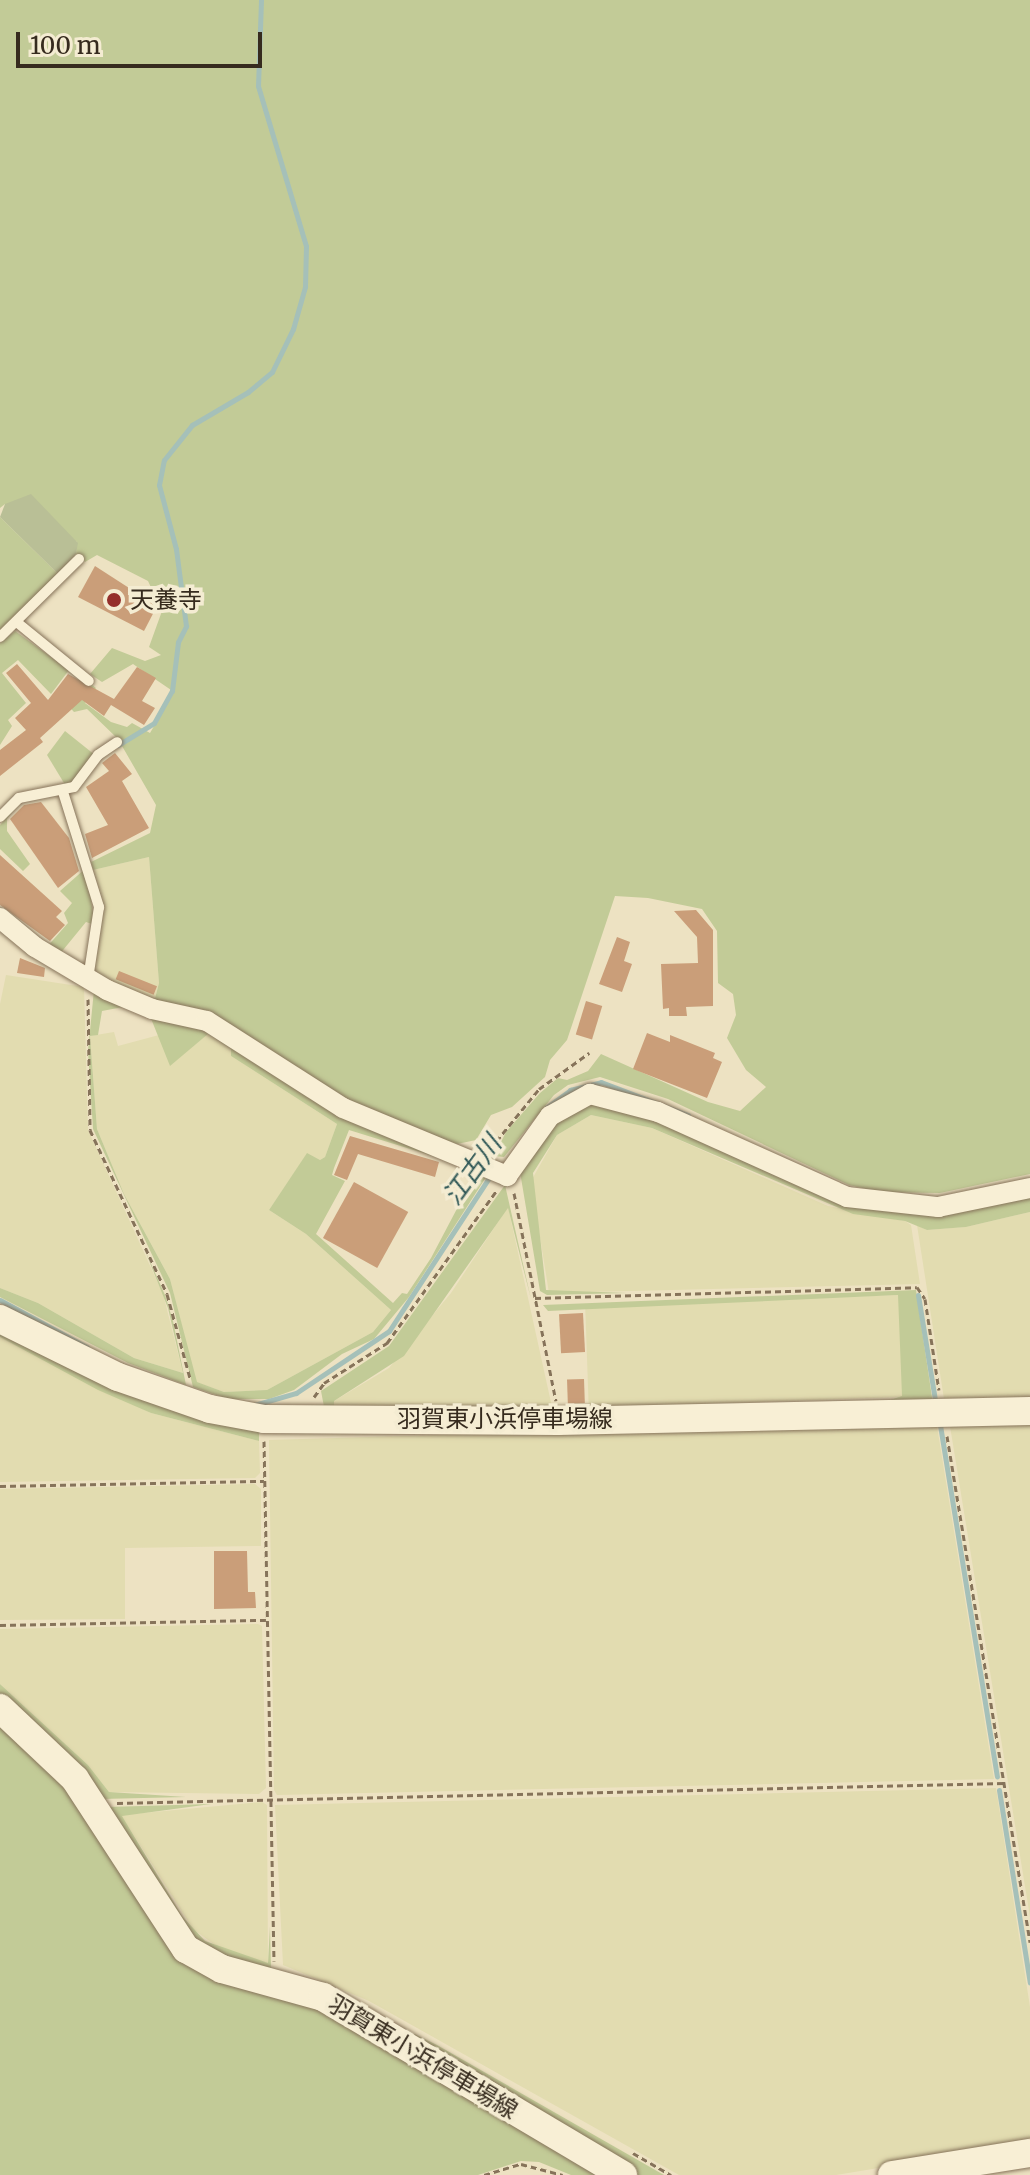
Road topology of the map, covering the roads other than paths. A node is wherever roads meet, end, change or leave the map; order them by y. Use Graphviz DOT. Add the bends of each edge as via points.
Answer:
graph roads {
  1 [pos="79,559"];
  2 [pos="19,624"];
  3 [pos="0,637"];
  4 [pos="89,681"];
  5 [pos="117,742"];
  6 [pos="63,792"];
  7 [pos="0,817"];
  8 [pos="0,918"];
  9 [pos="88,979"];
  10 [pos="1030,1188"];
  11 [pos="0,1319"];
  12 [pos="1030,1411"];
  13 [pos="0,1708"];
  14 [pos="1030,2153"];
  15 [pos="623,2175"];
  16 [pos="892,2175"];
  1 -- 2 [label="lane"];
  2 -- 3 [label="lane"];
  2 -- 4 [label="lane"];
  5 -- 6 [label="lane"];
  6 -- 7 [label="lane" via="19,798"];
  6 -- 9 [label="lane" via="99,907"];
  8 -- 9 [label="street"];
  9 -- 10 [label="street" via="152,1009 207,1021 343,1108 495,1169 550,1116 590,1094 658,1112 847,1197 938,1207"];
  11 -- 12 [label="main road, 羽賀東小浜停車場線" via="118,1377 210,1409 264,1419 558,1421"];
  13 -- 15 [label="main road, 羽賀東小浜停車場線" via="75,1779 186,1949 222,1969 323,1997"];
  14 -- 16 [label="main road"];
}
